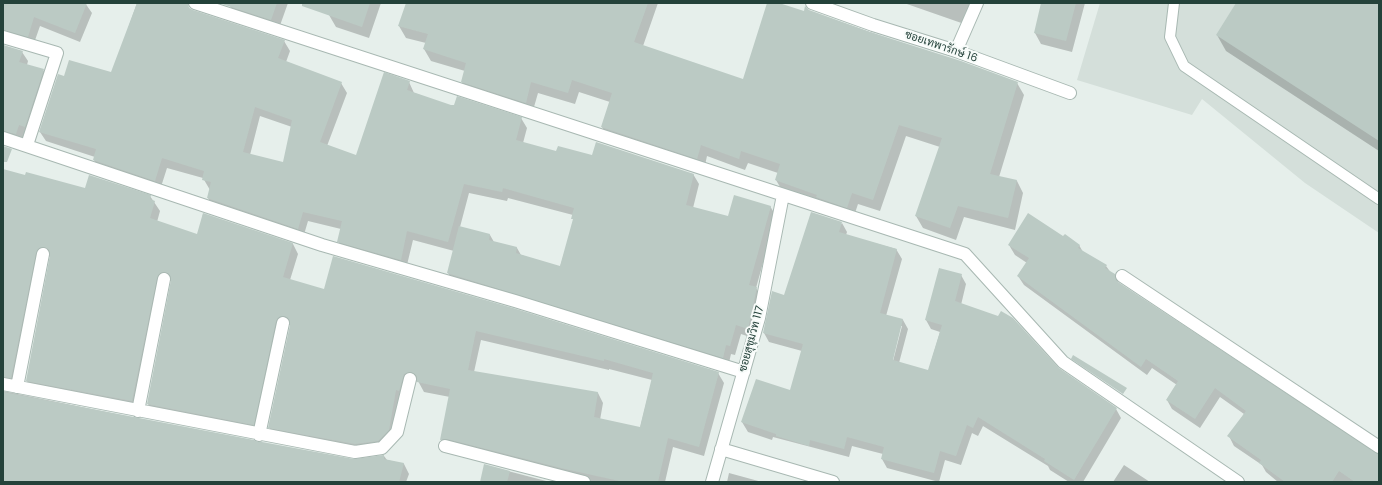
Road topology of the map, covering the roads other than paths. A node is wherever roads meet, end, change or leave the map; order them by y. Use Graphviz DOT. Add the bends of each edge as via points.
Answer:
graph roads {
  1 [pos="195,3"];
  2 [pos="812,3"];
  3 [pos="977,3"];
  4 [pos="1174,3"];
  5 [pos="3,37"];
  6 [pos="956,52"];
  7 [pos="1070,93"];
  8 [pos="3,138"];
  9 [pos="27,145"];
  10 [pos="783,195"];
  11 [pos="1379,199"];
  12 [pos="43,254"];
  13 [pos="1122,276"];
  14 [pos="164,279"];
  15 [pos="283,323"];
  16 [pos="744,372"];
  17 [pos="410,379"];
  18 [pos="3,384"];
  19 [pos="18,387"];
  20 [pos="138,411"];
  21 [pos="259,434"];
  22 [pos="445,446"];
  23 [pos="1379,447"];
  24 [pos="721,449"];
  25 [pos="584,482"];
  26 [pos="712,482"];
  27 [pos="833,482"];
  28 [pos="1238,482"];
  1 -- 10 [label="street"];
  2 -- 6 [label="street, ซอยเทพารักษ์ 16"];
  3 -- 6 [label="street"];
  4 -- 11 [label="lane" via="1170,37 1184,66"];
  5 -- 9 [label="street" via="57,54"];
  6 -- 7 [label="street, ซอยเทพารักษ์ 16"];
  8 -- 9 [label="street"];
  9 -- 16 [label="street" via="322,245 515,300"];
  10 -- 16 [label="street, ซอยสุขุมวิท 117" via="759,318"];
  10 -- 28 [label="street" via="965,254 1063,362"];
  12 -- 19 [label="street"];
  13 -- 23 [label="street"];
  14 -- 20 [label="street"];
  15 -- 21 [label="street"];
  16 -- 24 [label="street, ซอยสุขุมวิท 117"];
  17 -- 21 [label="street" via="397,432 382,448 355,452"];
  18 -- 19 [label="street"];
  19 -- 20 [label="street"];
  20 -- 21 [label="street"];
  22 -- 25 [label="street"];
  24 -- 26 [label="street, ซอยสุขุมวิท 117"];
  24 -- 27 [label="street"];
}
